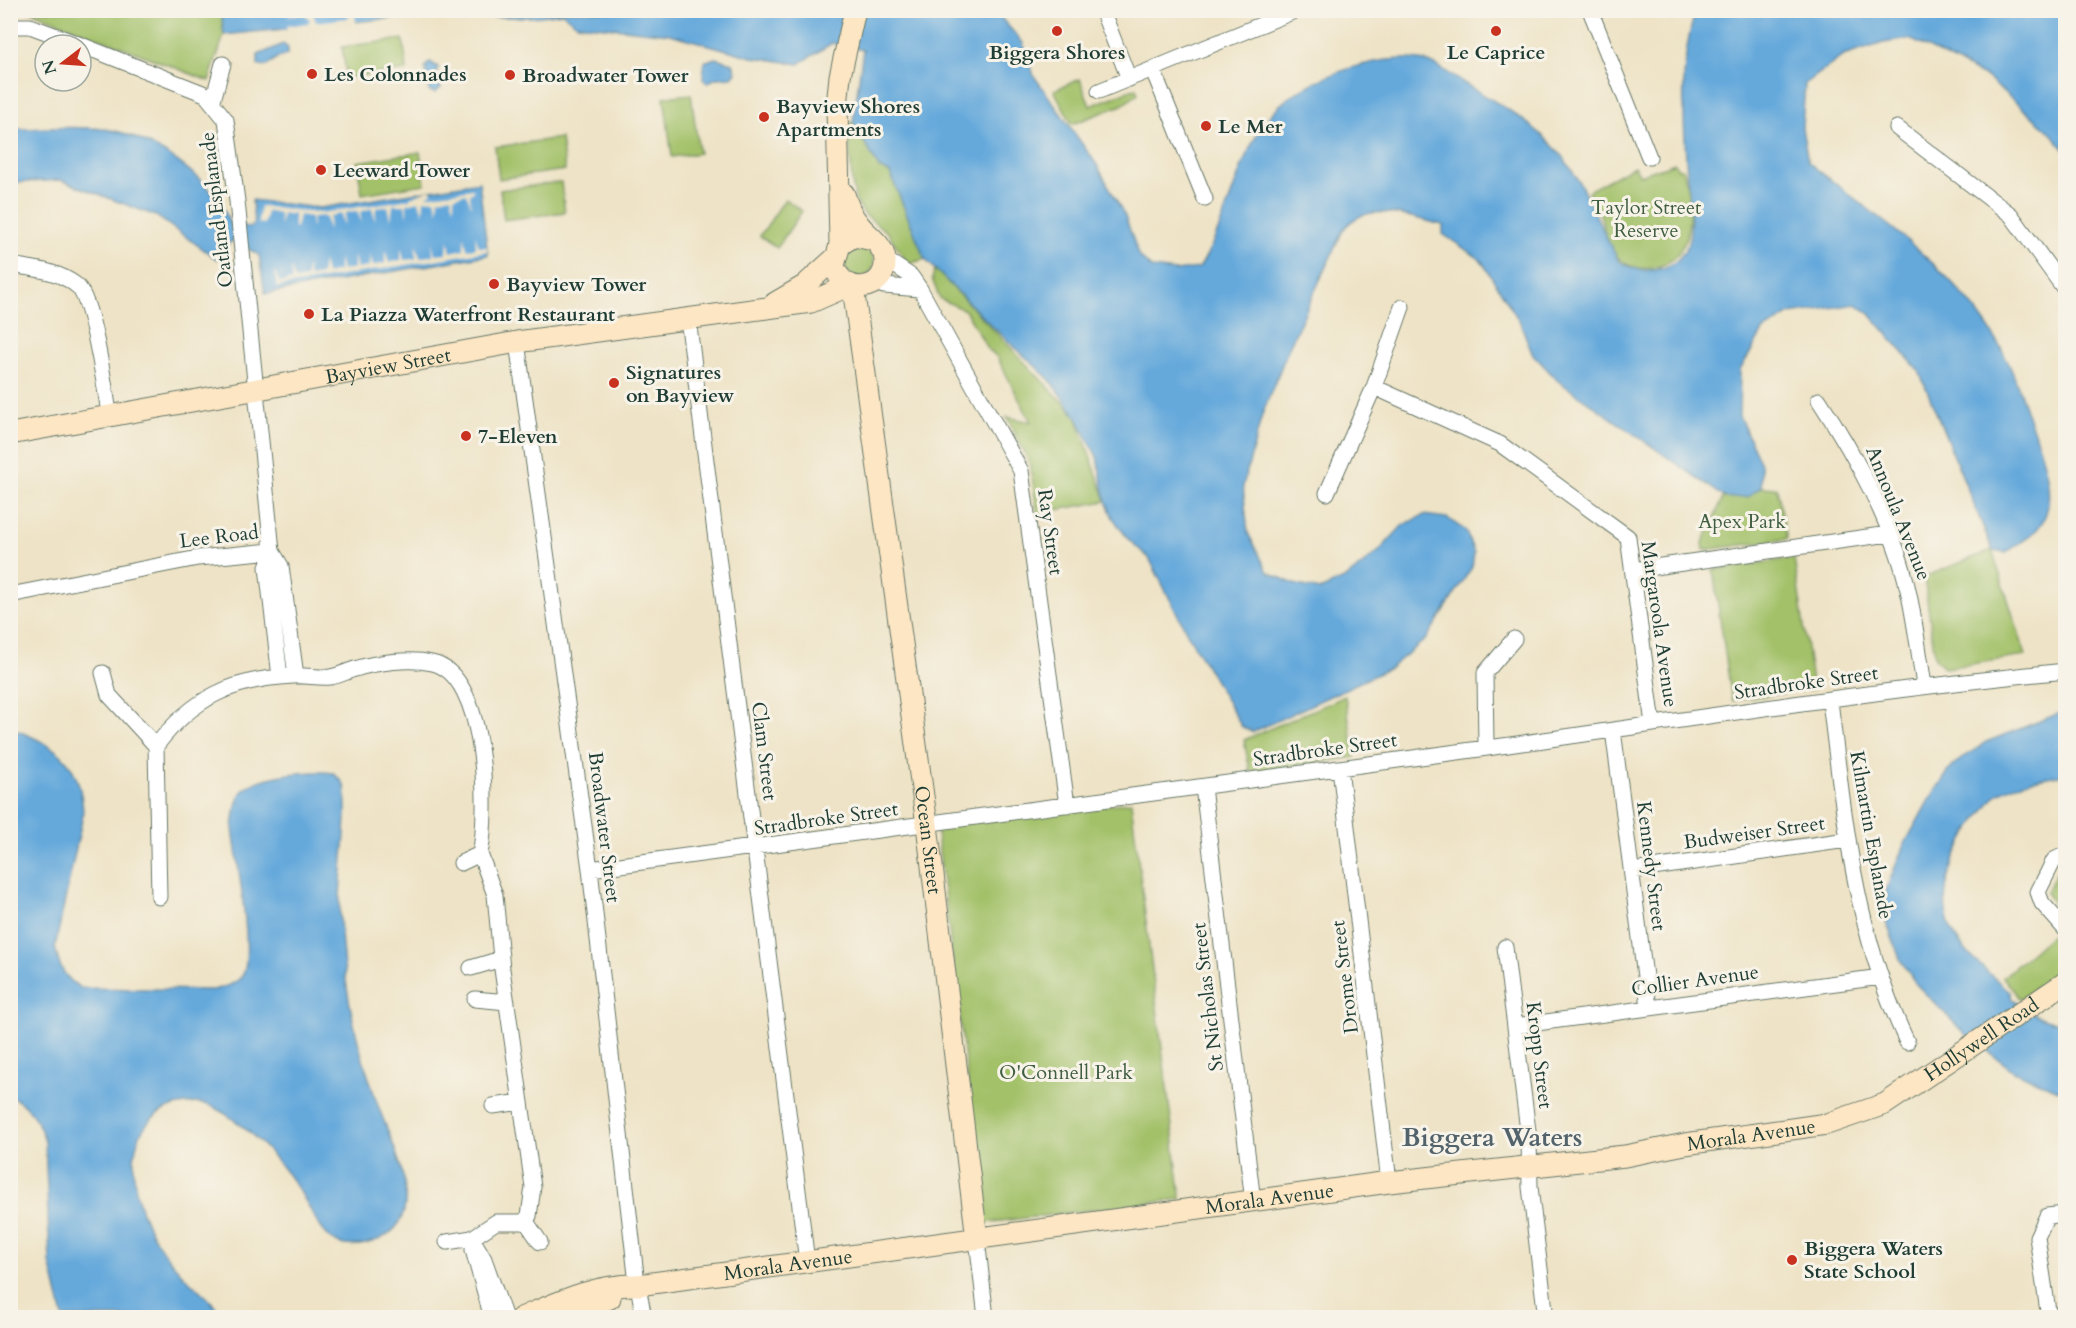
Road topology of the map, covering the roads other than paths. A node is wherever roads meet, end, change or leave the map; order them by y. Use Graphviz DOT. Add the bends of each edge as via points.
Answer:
graph roads {
  1 [pos="855,10"];
  2 [pos="1102,10"];
  3 [pos="1297,10"];
  4 [pos="1590,10"];
  5 [pos="10,26"];
  6 [pos="49,33"];
  7 [pos="93,50"];
  8 [pos="223,64"];
  9 [pos="1153,70"];
  10 [pos="1129,79"];
  11 [pos="1099,92"];
  12 [pos="213,100"];
  13 [pos="1897,128"];
  14 [pos="1649,157"];
  15 [pos="840,182"];
  16 [pos="1205,200"];
  17 [pos="873,240"];
  18 [pos="837,252"];
  19 [pos="885,259"];
  20 [pos="10,265"];
  21 [pos="862,285"];
  22 [pos="920,289"];
  23 [pos="2066,291"];
  24 [pos="811,302"];
  25 [pos="766,307"];
  26 [pos="1402,307"];
  27 [pos="688,318"];
  28 [pos="857,321"];
  29 [pos="518,342"];
  30 [pos="866,363"];
  31 [pos="1374,387"];
  32 [pos="255,389"];
  33 [pos="1819,400"];
  34 [pos="110,417"];
  35 [pos="10,434"];
  36 [pos="1327,493"];
  37 [pos="1889,534"];
  38 [pos="273,551"];
  39 [pos="1633,570"];
  40 [pos="10,595"];
  41 [pos="1514,639"];
  42 [pos="2066,671"];
  43 [pos="103,673"];
  44 [pos="297,676"];
  45 [pos="280,677"];
  46 [pos="1924,685"];
  47 [pos="1830,701"];
  48 [pos="1653,724"];
  49 [pos="1613,730"];
  50 [pos="156,746"];
  51 [pos="1486,748"];
  52 [pos="1340,768"];
  53 [pos="1203,787"];
  54 [pos="1067,805"];
  55 [pos="927,825"];
  56 [pos="1847,840"];
  57 [pos="756,848"];
  58 [pos="480,854"];
  59 [pos="2066,854"];
  60 [pos="461,863"];
  61 [pos="590,869"];
  62 [pos="1632,871"];
  63 [pos="159,897"];
  64 [pos="2065,929"];
  65 [pos="1505,947"];
  66 [pos="501,959"];
  67 [pos="471,968"];
  68 [pos="1881,977"];
  69 [pos="2066,982"];
  70 [pos="475,999"];
  71 [pos="507,1002"];
  72 [pos="1649,1007"];
  73 [pos="1515,1026"];
  74 [pos="1907,1042"];
  75 [pos="1897,1096"];
  76 [pos="521,1102"];
  77 [pos="493,1106"];
  78 [pos="1529,1168"];
  79 [pos="1389,1182"];
  80 [pos="1252,1202"];
  81 [pos="2066,1214"];
  82 [pos="525,1220"];
  83 [pos="472,1238"];
  84 [pos="976,1239"];
  85 [pos="447,1242"];
  86 [pos="540,1242"];
  87 [pos="807,1262"];
  88 [pos="638,1285"];
  89 [pos="492,1317"];
  90 [pos="505,1317"];
  91 [pos="521,1317"];
  92 [pos="560,1317"];
  93 [pos="644,1317"];
  94 [pos="986,1317"];
  95 [pos="1546,1317"];
  96 [pos="2049,1317"];
  1 -- 15 [label="main road" via="837,106"];
  2 -- 10 [label="street"];
  3 -- 9 [label="street"];
  4 -- 14 [label="street"];
  5 -- 6 [label="street" via="30,26"];
  7 -- 12 [label="street"];
  8 -- 12 [label="street"];
  9 -- 10 [label="street"];
  9 -- 16 [label="street"];
  10 -- 11 [label="street"];
  12 -- 32 [label="street, Oatland Esplanade" via="226,120"];
  13 -- 23 [label="street" via="2011,215"];
  15 -- 17 [label="main road" via="856,221"];
  15 -- 18 [label="main road"];
  17 -- 18 [label="main road" via="854,236"];
  17 -- 19 [label="main road"];
  18 -- 21 [label="main road" via="839,277"];
  18 -- 25 [label="main road, Bayview Street" via="804,286"];
  19 -- 21 [label="main road" via="883,272"];
  19 -- 22 [label="street, Ray Street" via="910,276"];
  20 -- 34 [label="street" via="55,273 78,286 89,307"];
  21 -- 22 [label="street"];
  21 -- 24 [label="main road, Bayview Street"];
  21 -- 28 [label="main road, Ocean Street"];
  21 -- 30 [label="main road, Ocean Street"];
  22 -- 54 [label="street, Ray Street" via="1021,471"];
  24 -- 25 [label="main road, Bayview Street"];
  24 -- 28 [label="main road" via="835,303"];
  25 -- 27 [label="main road, Bayview Street"];
  26 -- 31 [label="street"];
  27 -- 29 [label="main road, Bayview Street"];
  27 -- 57 [label="street, Clam Street"];
  28 -- 30 [label="main road, Ocean Street"];
  29 -- 32 [label="main road, Bayview Street"];
  29 -- 61 [label="street, Broadwater Street"];
  30 -- 55 [label="main road, Ocean Street"];
  31 -- 36 [label="street"];
  31 -- 39 [label="street, Margaroola Avenue" via="1500,444 1628,537"];
  32 -- 34 [label="main road, Bayview Street"];
  32 -- 38 [label="street, Lee Road"];
  33 -- 37 [label="street, Annoula Avenue" via="1854,453"];
  34 -- 35 [label="main road, Bayview Street"];
  37 -- 39 [label="street"];
  37 -- 46 [label="street, Annoula Avenue" via="1908,588"];
  38 -- 40 [label="street, Lee Road" via="198,558"];
  38 -- 44 [label="street" via="281,566"];
  38 -- 45 [label="street" via="267,567"];
  39 -- 48 [label="street, Margaroola Avenue"];
  41 -- 51 [label="street" via="1485,673"];
  42 -- 46 [label="street, Stradbroke Street"];
  43 -- 50 [label="street" via="109,695"];
  44 -- 45 [label="street"];
  44 -- 58 [label="street" via="329,677 357,668 413,660 436,663 457,678 470,701 484,792"];
  45 -- 50 [label="street" via="231,685 208,697"];
  46 -- 47 [label="street, Stradbroke Street"];
  47 -- 48 [label="street, Stradbroke Street"];
  47 -- 56 [label="street, Kilmartin Esplanade"];
  48 -- 49 [label="street, Stradbroke Street"];
  49 -- 51 [label="street, Stradbroke Street"];
  49 -- 62 [label="street, Kennedy Street"];
  50 -- 63 [label="street"];
  51 -- 52 [label="street, Stradbroke Street"];
  52 -- 53 [label="street, Stradbroke Street"];
  52 -- 79 [label="street, Drome Street"];
  53 -- 54 [label="street, Stradbroke Street"];
  53 -- 80 [label="street, St Nicholas Street"];
  54 -- 55 [label="street, Stradbroke Street"];
  55 -- 57 [label="street, Stradbroke Street"];
  55 -- 84 [label="main road, Ocean Street"];
  56 -- 62 [label="street, Budweiser Street"];
  56 -- 68 [label="street, Kilmartin Esplanade" via="1859,906"];
  57 -- 61 [label="street, Stradbroke Street"];
  57 -- 87 [label="street, Clam Street"];
  58 -- 60 [label="street"];
  58 -- 66 [label="street" via="495,895"];
  59 -- 64 [label="street" via="2054,860 2038,892 2042,903"];
  61 -- 88 [label="street, Broadwater Street"];
  62 -- 72 [label="street, Kennedy Street"];
  65 -- 73 [label="street, Kropp Street"];
  66 -- 67 [label="street"];
  66 -- 71 [label="street"];
  68 -- 72 [label="street, Collier Avenue"];
  68 -- 74 [label="street, Kilmartin Esplanade"];
  69 -- 75 [label="main road, Hollywell Road"];
  70 -- 71 [label="street"];
  71 -- 76 [label="street"];
  72 -- 73 [label="street, Collier Avenue"];
  73 -- 78 [label="street, Kropp Street"];
  75 -- 78 [label="main road, Morala Avenue" via="1870,1111 1813,1127"];
  76 -- 77 [label="street"];
  76 -- 82 [label="street" via="532,1187 529,1216"];
  78 -- 79 [label="main road, Morala Avenue"];
  78 -- 95 [label="street, Kropp Street"];
  79 -- 80 [label="main road, Morala Avenue"];
  80 -- 84 [label="main road, Morala Avenue"];
  81 -- 96 [label="street" via="2047,1216 2037,1238"];
  82 -- 83 [label="street" via="496,1222"];
  82 -- 86 [label="street"];
  83 -- 85 [label="street"];
  83 -- 89 [label="street" via="475,1263"];
  83 -- 90 [label="street" via="484,1258"];
  84 -- 87 [label="main road, Morala Avenue"];
  84 -- 94 [label="street, Ocean Street"];
  87 -- 88 [label="main road, Morala Avenue"];
  88 -- 91 [label="main road, Morala Avenue" via="591,1291"];
  88 -- 92 [label="main road, Morala Avenue"];
  88 -- 93 [label="street, Broadwater Street"];
}
